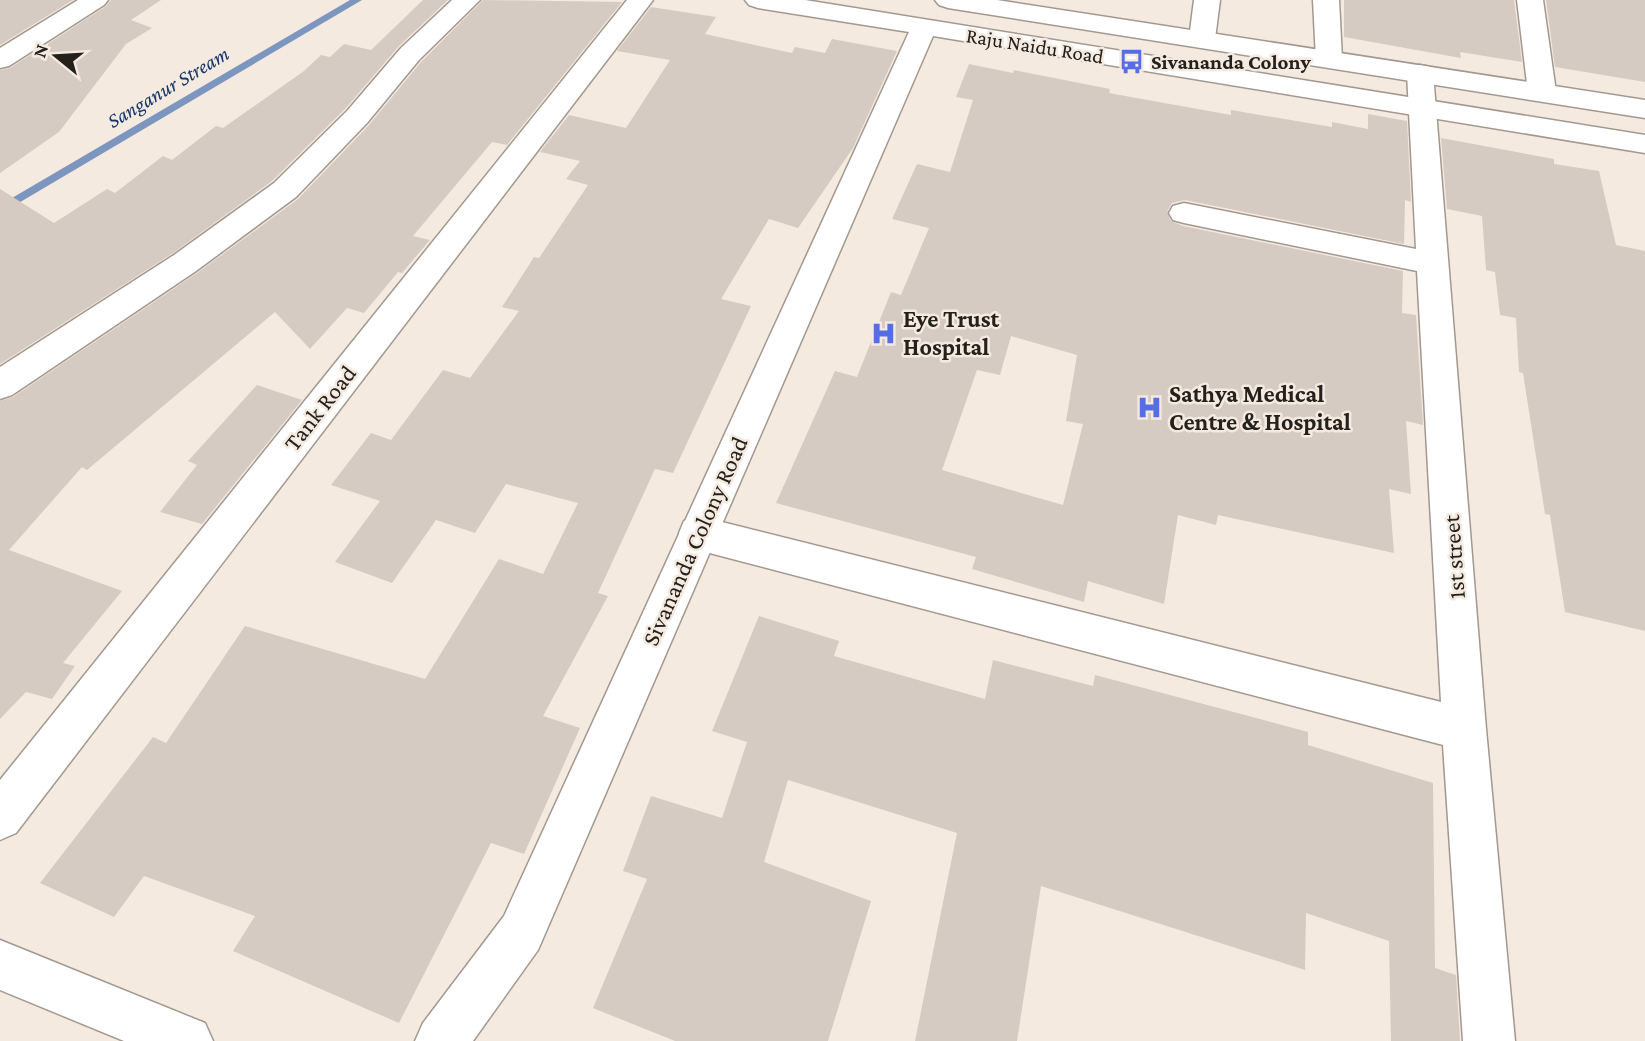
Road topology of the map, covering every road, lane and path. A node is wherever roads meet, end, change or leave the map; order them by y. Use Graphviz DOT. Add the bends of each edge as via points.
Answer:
graph roads {
  1 [pos="95,0"];
  2 [pos="467,0"];
  3 [pos="640,0"];
  4 [pos="758,0"];
  5 [pos="1207,0"];
  6 [pos="1326,0"];
  7 [pos="1530,0"];
  8 [pos="936,14"];
  9 [pos="1202,39"];
  10 [pos="1329,59"];
  11 [pos="0,60"];
  12 [pos="1420,90"];
  13 [pos="1542,92"];
  14 [pos="1645,109"];
  15 [pos="1645,144"];
  16 [pos="1184,213"];
  17 [pos="1432,263"];
  18 [pos="0,385"];
  19 [pos="698,533"];
  20 [pos="1464,729"];
  21 [pos="0,817"];
  22 [pos="0,965"];
  23 [pos="187,1041"];
  24 [pos="441,1041"];
  25 [pos="1489,1041"];
  1 -- 11 [label="main road"];
  2 -- 18 [label="main road" via="410,54 357,117 285,190 185,263"];
  3 -- 21 [label="main road, Tank Road"];
  4 -- 8 [label="main road, Raju Naidu Road"];
  5 -- 9 [label="main road"];
  6 -- 10 [label="main road"];
  7 -- 13 [label="main road"];
  8 -- 9 [label="main road, Raju Naidu Road"];
  8 -- 12 [label="main road, Raju Naidu Road"];
  8 -- 19 [label="main road, Sivananda Colony Road"];
  9 -- 10 [label="main road, Raju Naidu Road"];
  10 -- 12 [label="main road, Raju Naidu Road"];
  12 -- 13 [label="main road, Raju Naidu Road"];
  12 -- 15 [label="main road, Raju Naidu Road"];
  12 -- 17 [label="main road, 1st street"];
  13 -- 14 [label="main road, Raju Naidu Road"];
  16 -- 17 [label="main road"];
  17 -- 20 [label="main road, 1st street"];
  19 -- 20 [label="main road"];
  19 -- 24 [label="main road, Sivananda Colony Road" via="521,933"];
  20 -- 25 [label="main road, 1st street"];
  22 -- 23 [label="main road"];
}
